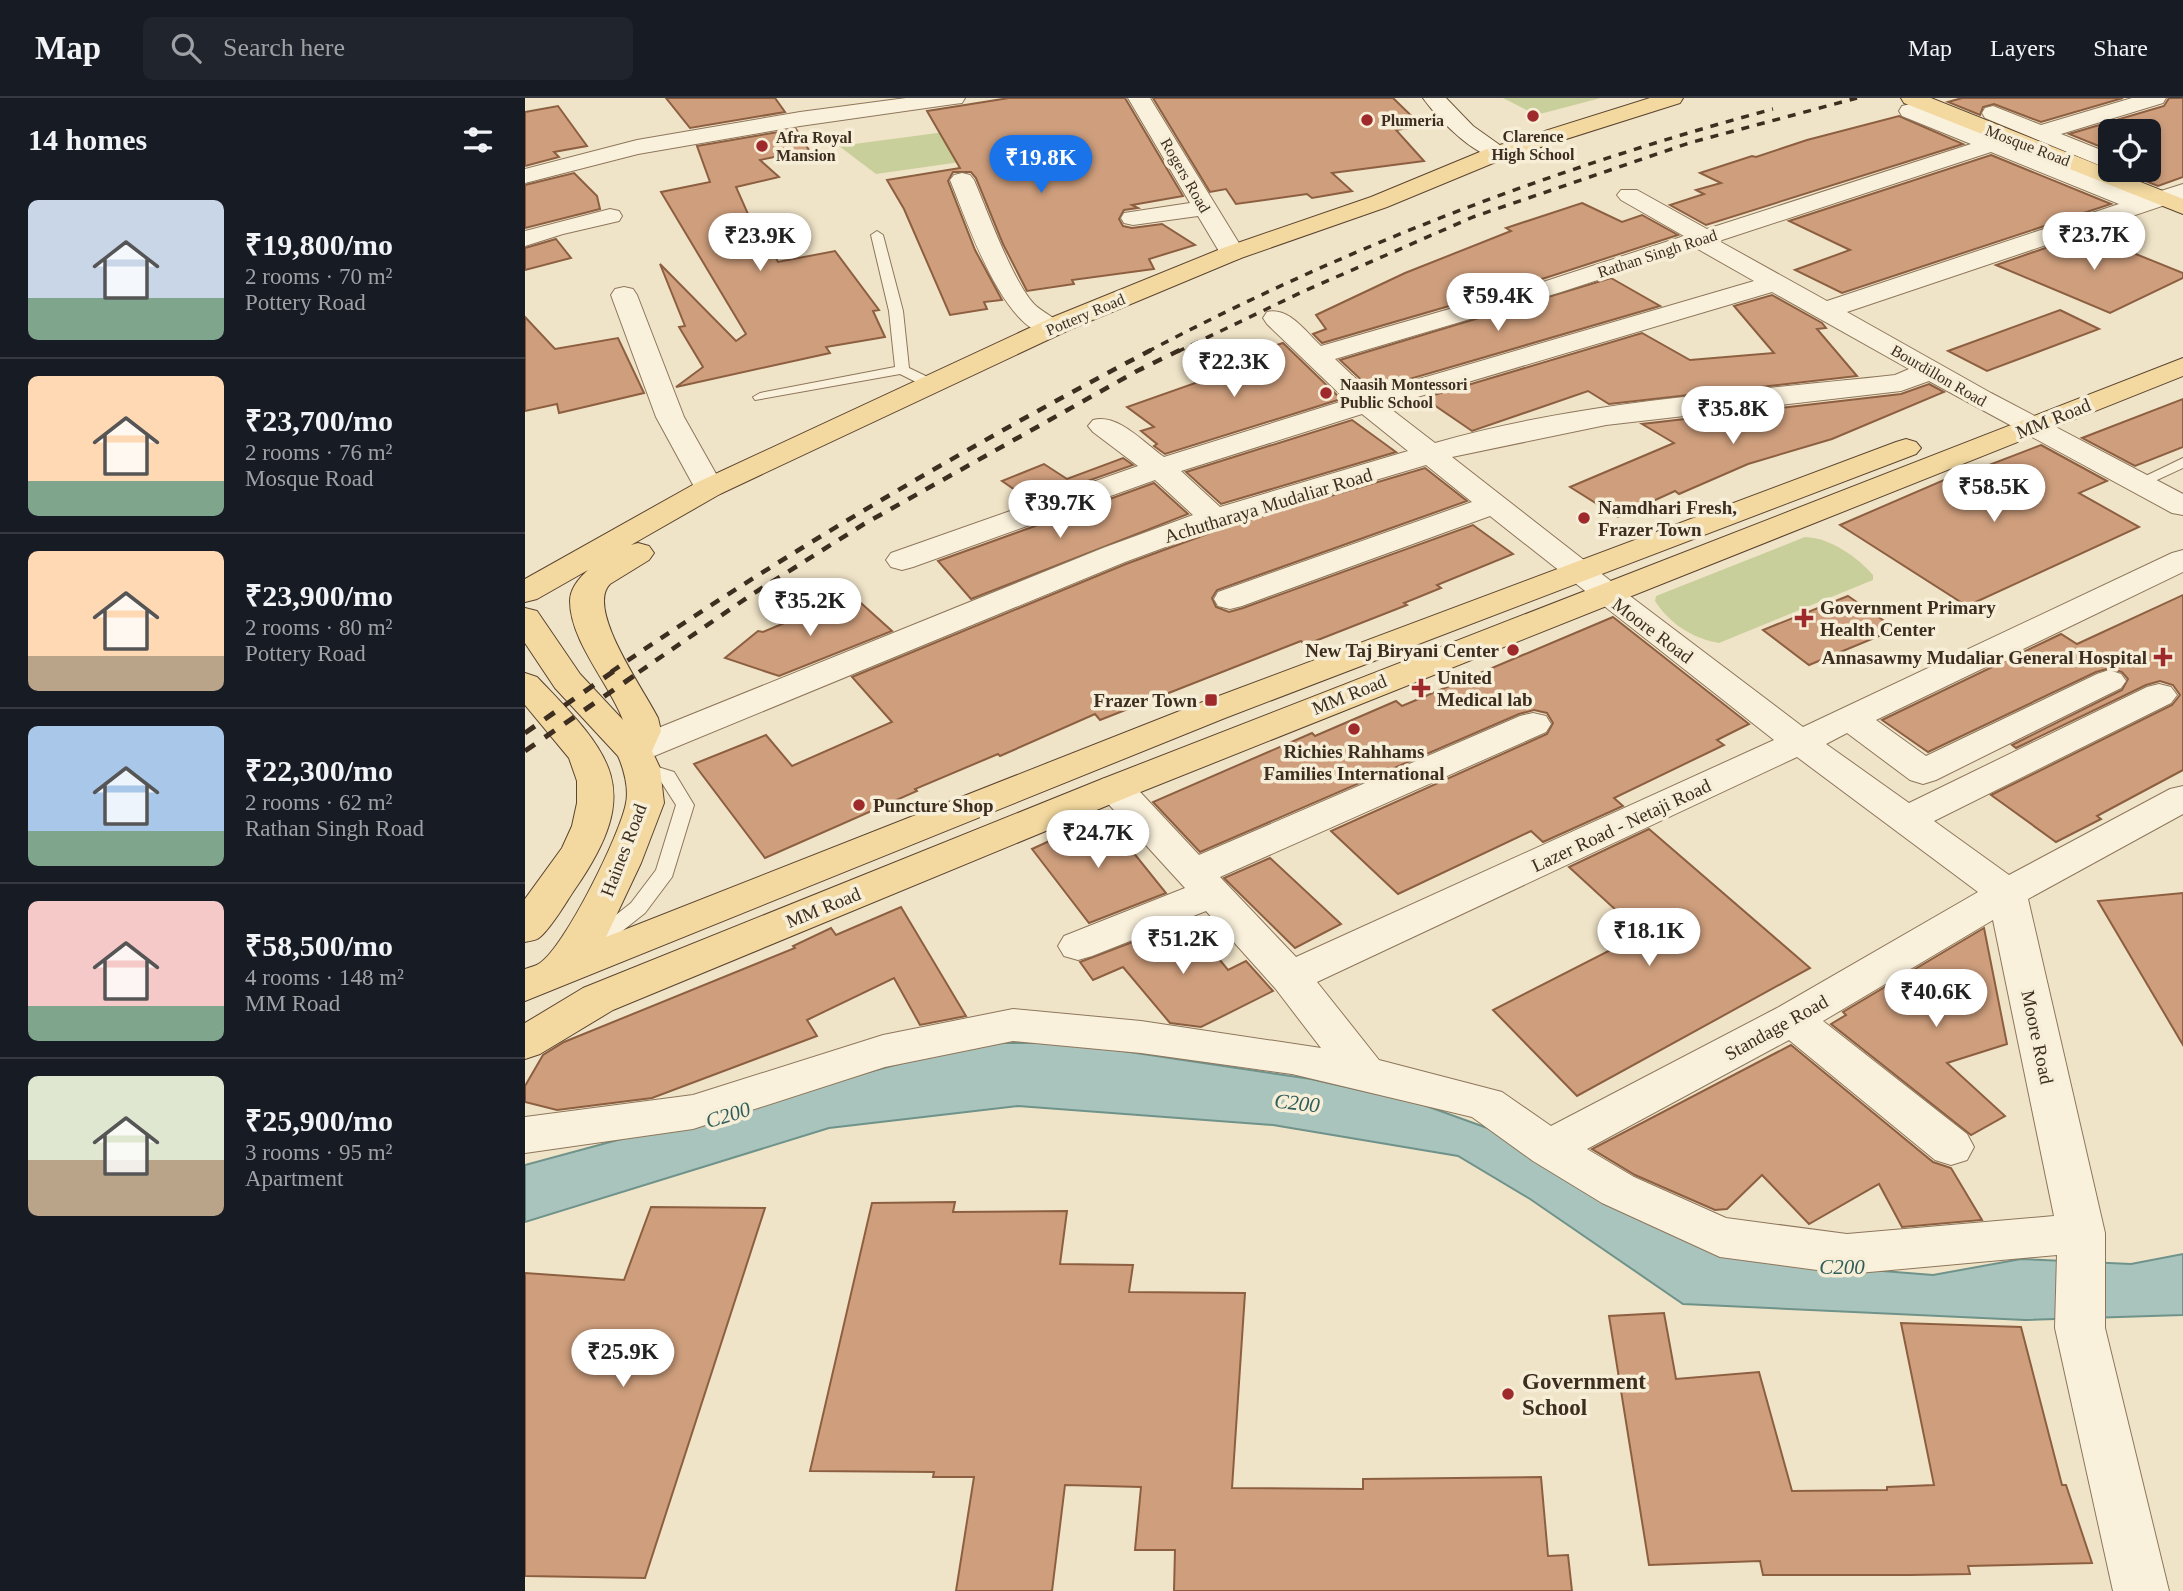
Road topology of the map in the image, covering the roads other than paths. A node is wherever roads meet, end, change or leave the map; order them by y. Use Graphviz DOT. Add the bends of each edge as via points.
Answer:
graph roads {
  1 [pos="954,98"];
  2 [pos="1139,98"];
  3 [pos="1434,98"];
  4 [pos="1451,98"];
  5 [pos="1672,98"];
  6 [pos="1696,98"];
  7 [pos="2155,98"];
  8 [pos="1917,105"];
  9 [pos="1993,113"];
  10 [pos="2040,133"];
  11 [pos="1993,144"];
  12 [pos="1505,151"];
  13 [pos="2098,158"];
  14 [pos="525,176"];
  15 [pos="961,180"];
  16 [pos="2144,182"];
  17 [pos="1629,195"];
  18 [pos="2170,199"];
  19 [pos="1379,202"];
  20 [pos="1205,208"];
  21 [pos="610,216"];
  22 [pos="1133,218"];
  23 [pos="877,235"];
  24 [pos="1701,238"];
  25 [pos="525,239"];
  26 [pos="1232,253"];
  27 [pos="1774,282"];
  28 [pos="624,295"];
  29 [pos="1827,310"];
  30 [pos="1276,318"];
  31 [pos="1050,328"];
  32 [pos="2183,342"];
  33 [pos="1318,355"];
  34 [pos="2183,366"];
  35 [pos="902,370"];
  36 [pos="1931,370"];
  37 [pos="929,383"];
  38 [pos="760,397"];
  39 [pos="1366,403"];
  40 [pos="2018,419"];
  41 [pos="1103,426"];
  42 [pos="1433,455"];
  43 [pos="2183,462"];
  44 [pos="1160,468"];
  45 [pos="2139,483"];
  46 [pos="697,495"];
  47 [pos="1495,505"];
  48 [pos="2183,506"];
  49 [pos="1214,518"];
  50 [pos="2183,559"];
  51 [pos="902,560"];
  52 [pos="1590,581"];
  53 [pos="525,592"];
  54 [pos="1230,599"];
  55 [pos="525,618"];
  56 [pos="2109,681"];
  57 [pos="525,684"];
  58 [pos="2159,695"];
  59 [pos="1850,718"];
  60 [pos="1533,724"];
  61 [pos="1800,742"];
  62 [pos="638,760"];
  63 [pos="1115,788"];
  64 [pos="2183,798"];
  65 [pos="1907,820"];
  66 [pos="1203,883"];
  67 [pos="2007,893"];
  68 [pos="525,928"];
  69 [pos="1078,946"];
  70 [pos="1290,977"];
  71 [pos="540,980"];
  72 [pos="525,1015"];
  73 [pos="1792,1019"];
  74 [pos="525,1043"];
  75 [pos="1364,1073"];
  76 [pos="525,1135"];
  77 [pos="1951,1147"];
  78 [pos="1549,1148"];
  79 [pos="2081,1233"];
  80 [pos="2141,1591"];
  1 -- 14 [label="street" via="637,147"];
  2 -- 20 [label="street, Rogers Road"];
  3 -- 12 [label="street" via="1465,131"];
  4 -- 12 [label="street"];
  5 -- 12 [label="main road, Pottery Road"];
  6 -- 19 [label="main road"];
  7 -- 10 [label="street"];
  8 -- 11 [label="street"];
  8 -- 18 [label="main road, Mosque Road"];
  9 -- 10 [label="street"];
  10 -- 13 [label="street"];
  11 -- 18 [label="street"];
  11 -- 24 [label="street, Rathan Singh Road"];
  12 -- 19 [label="main road, Pottery Road"];
  15 -- 31 [label="street" via="1023,308"];
  16 -- 18 [label="street"];
  17 -- 24 [label="street, Bourdillon Road"];
  18 -- 29 [label="street"];
  19 -- 26 [label="main road, Pottery Road"];
  20 -- 22 [label="street"];
  20 -- 26 [label="street, Rogers Road"];
  21 -- 25 [label="street"];
  23 -- 35 [label="lane" via="896,311"];
  24 -- 27 [label="street, Bourdillon Road"];
  24 -- 33 [label="street, Rathan Singh Road"];
  26 -- 31 [label="main road, Pottery Road"];
  27 -- 29 [label="street, Bourdillon Road"];
  27 -- 39 [label="street"];
  28 -- 46 [label="street"];
  29 -- 36 [label="street, Bourdillon Road"];
  30 -- 33 [label="street, Moore Road"];
  31 -- 37 [label="main road, Pottery Road"];
  32 -- 40 [label="main road, MM Road"];
  33 -- 39 [label="street, Moore Road"];
  34 -- 40 [label="main road, MM Road"];
  35 -- 37 [label="lane"];
  35 -- 38 [label="lane"];
  36 -- 40 [label="street, Bourdillon Road"];
  36 -- 42 [label="street, Achutharaya Mudaliar Road" via="1901,383 1606,415 1468,443"];
  37 -- 46 [label="main road, Pottery Road"];
  39 -- 42 [label="street, Moore Road"];
  39 -- 44 [label="street"];
  40 -- 45 [label="street, Bourdillon Road"];
  40 -- 52 [label="main road, MM Road"];
  41 -- 44 [label="street"];
  42 -- 47 [label="street, Moore Road"];
  42 -- 49 [label="street, Achutharaya Mudaliar Road"];
  43 -- 45 [label="lane"];
  44 -- 49 [label="street"];
  44 -- 51 [label="street"];
  45 -- 48 [label="street, Bourdillon Road"];
  46 -- 53 [label="main road, Pottery Road"];
  46 -- 62 [label="main road, Haines Road" via="688,521 603,575 586,596 592,626 640,718 643,731"];
  47 -- 52 [label="street, Moore Road"];
  47 -- 54 [label="street"];
  49 -- 62 [label="street, Achutharaya Mudaliar Road" via="1114,555"];
  50 -- 59 [label="street, Lazer Road - Netaji Road"];
  52 -- 61 [label="street, Moore Road"];
  52 -- 63 [label="main road, MM Road"];
  52 -- 71 [label="main road, MM Road" via="709,909"];
  55 -- 62 [label="main road" via="567,681"];
  56 -- 59 [label="street" via="1923,772"];
  57 -- 68 [label="main road, Haines Road" via="588,758 597,798 584,843"];
  58 -- 65 [label="street"];
  59 -- 61 [label="street, Lazer Road - Netaji Road"];
  60 -- 66 [label="street"];
  61 -- 65 [label="street, Moore Road"];
  61 -- 70 [label="street, Lazer Road - Netaji Road"];
  62 -- 71 [label="main road, Haines Road" via="645,803 622,863 590,929"];
  63 -- 66 [label="street"];
  63 -- 74 [label="main road, MM Road" via="598,999"];
  64 -- 67 [label="street, Standage Road"];
  65 -- 67 [label="street, Moore Road"];
  66 -- 69 [label="street"];
  66 -- 70 [label="street"];
  67 -- 73 [label="street, Standage Road"];
  67 -- 79 [label="street, Moore Road"];
  70 -- 75 [label="street"];
  71 -- 72 [label="main road, Haines Road"];
  73 -- 77 [label="street"];
  73 -- 78 [label="street, Standage Road"];
  75 -- 76 [label="street" via="1154,1038 1013,1025 883,1051 692,1112"];
  75 -- 78 [label="street" via="1486,1104"];
  78 -- 79 [label="street" via="1618,1190 1720,1237 1847,1254"];
  79 -- 80 [label="street, Moore Road" via="2080,1328"];
}
